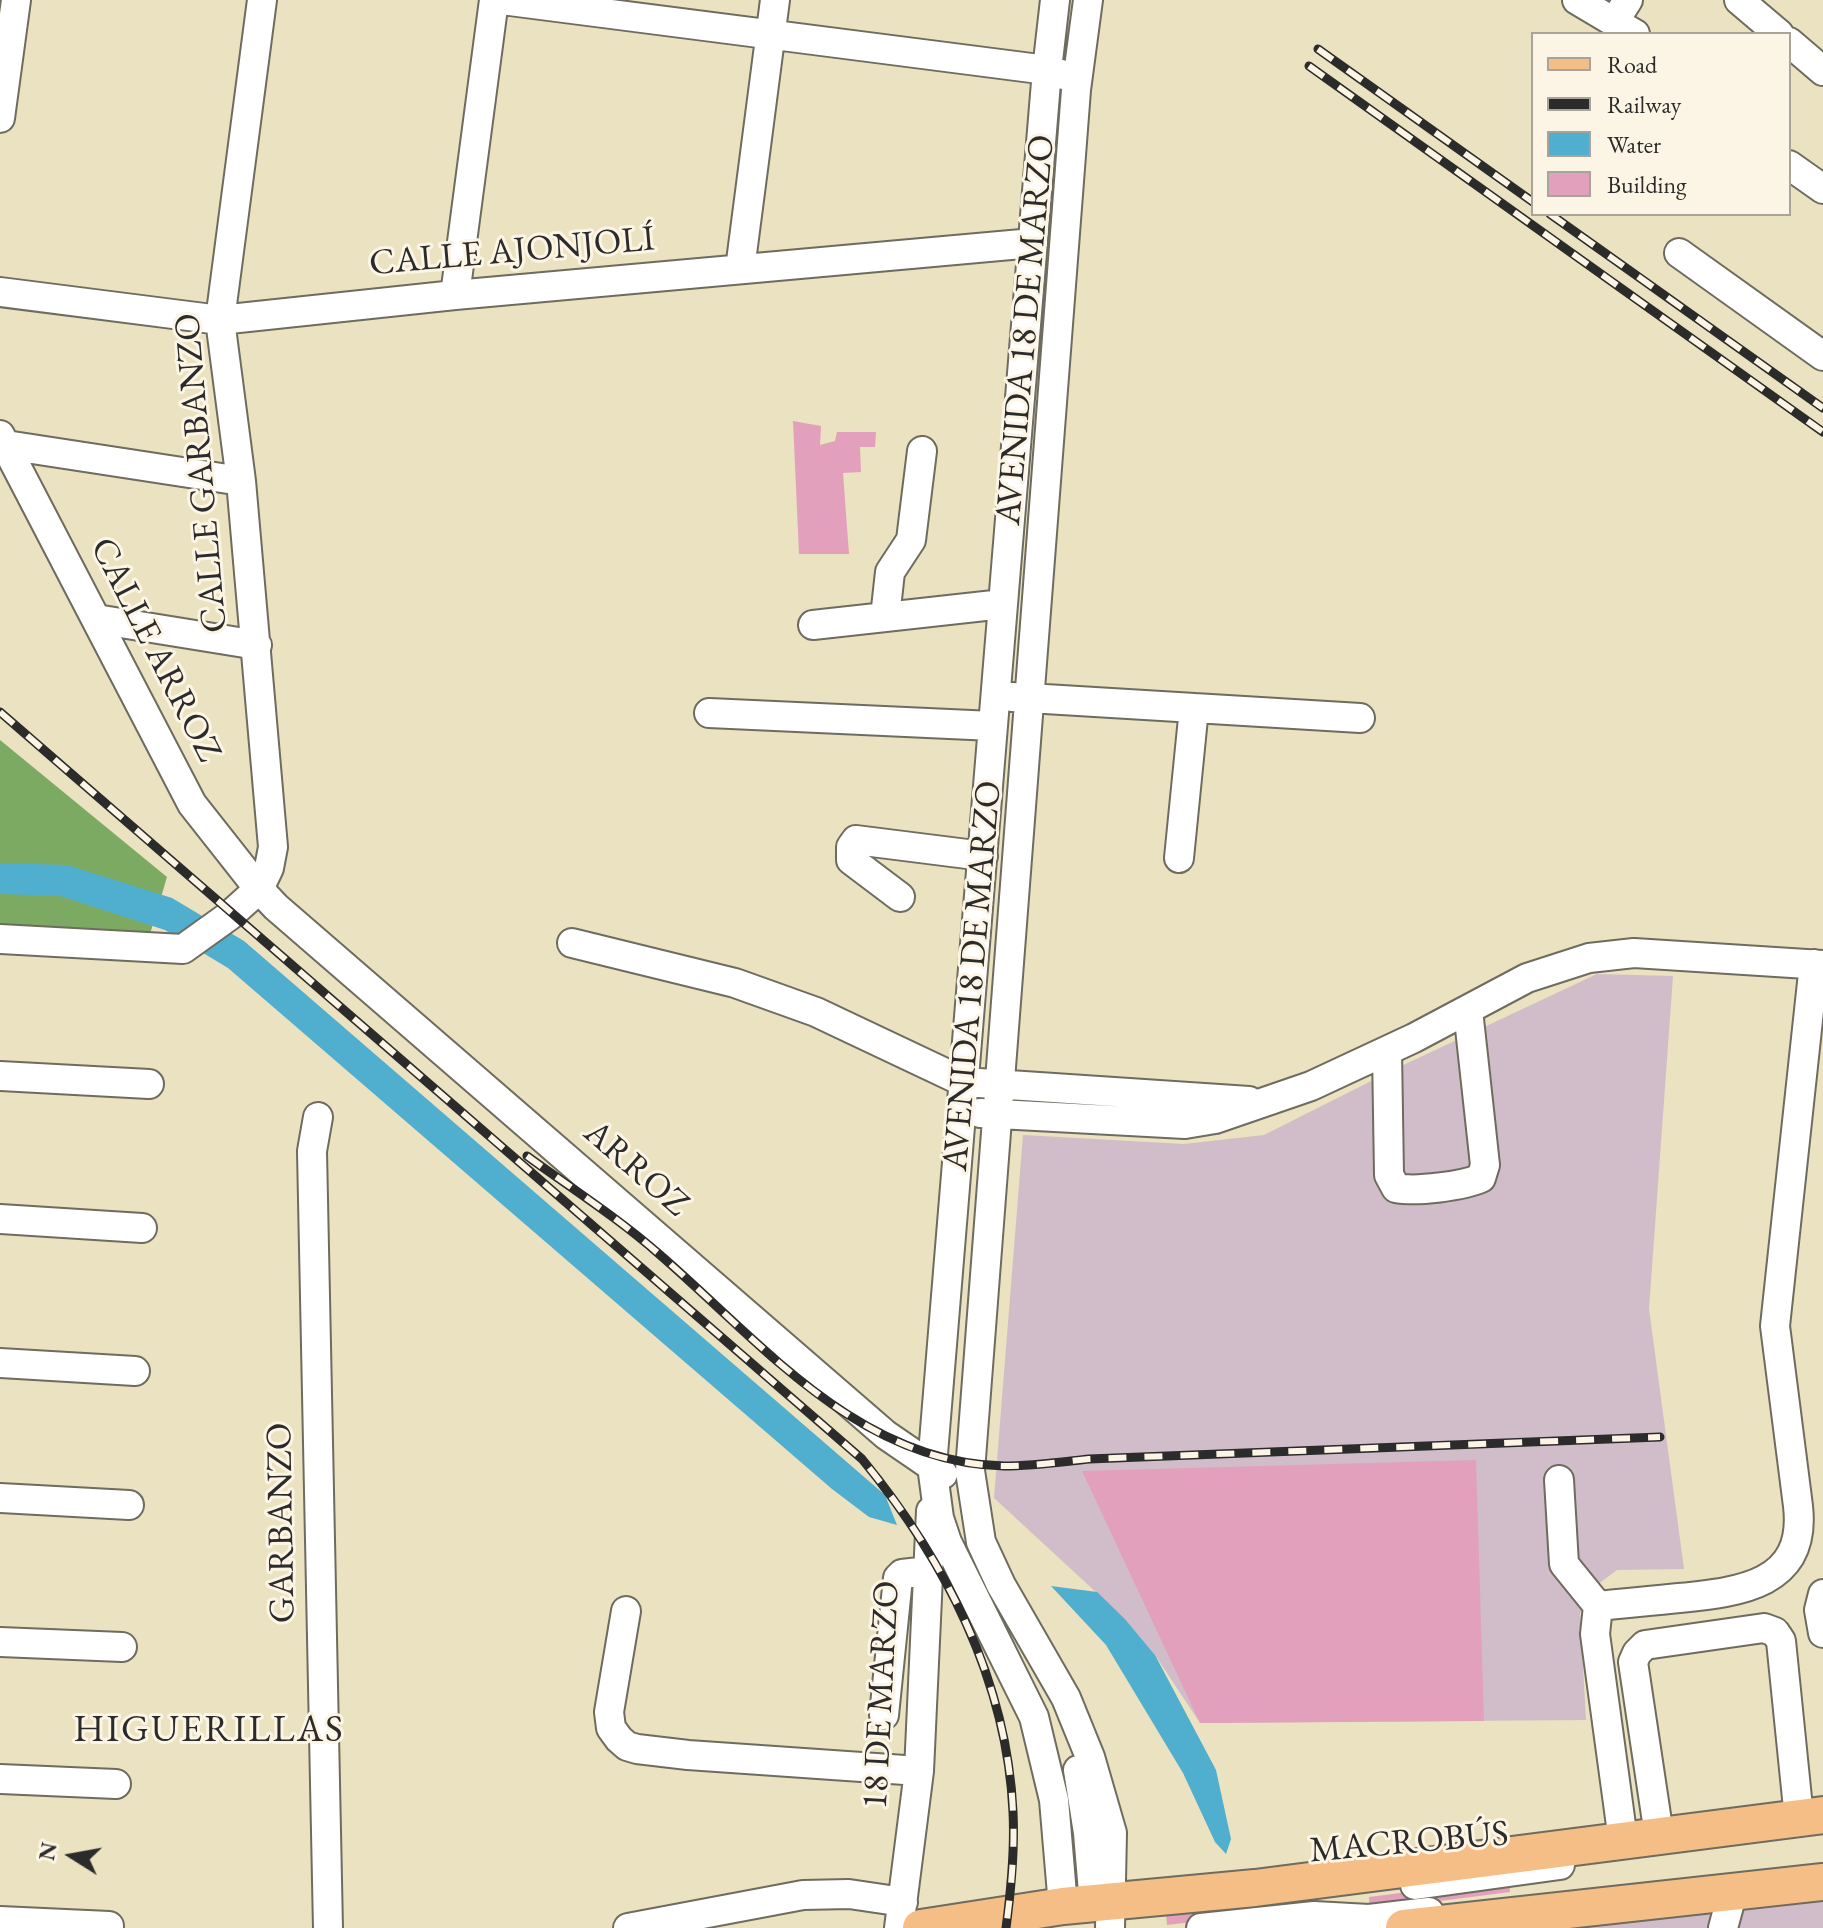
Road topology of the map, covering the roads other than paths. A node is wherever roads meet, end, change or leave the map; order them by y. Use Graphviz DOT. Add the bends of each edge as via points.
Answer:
graph roads {
  1 [pos="16,0"];
  2 [pos="262,0"];
  3 [pos="494,0"];
  4 [pos="502,0"];
  5 [pos="775,0"];
  6 [pos="1055,0"];
  7 [pos="1088,0"];
  8 [pos="1577,0"];
  9 [pos="1739,0"];
  10 [pos="1626,19"];
  11 [pos="1777,32"];
  12 [pos="771,33"];
  13 [pos="1791,44"];
  14 [pos="1047,70"];
  15 [pos="1823,71"];
  16 [pos="1078,78"];
  17 [pos="0,118"];
  18 [pos="1791,166"];
  19 [pos="1823,189"];
  20 [pos="1033,243"];
  21 [pos="1679,253"];
  22 [pos="740,269"];
  23 [pos="0,292"];
  24 [pos="455,295"];
  25 [pos="220,320"];
  26 [pos="1823,356"];
  27 [pos="3,440"];
  28 [pos="922,451"];
  29 [pos="241,481"];
  30 [pos="1003,604"];
  31 [pos="885,617"];
  32 [pos="96,619"];
  33 [pos="813,625"];
  34 [pos="257,645"];
  35 [pos="996,695"];
  36 [pos="1029,698"];
  37 [pos="1194,708"];
  38 [pos="709,713"];
  39 [pos="1360,718"];
  40 [pos="993,726"];
  41 [pos="983,856"];
  42 [pos="1179,858"];
  43 [pos="259,889"];
  44 [pos="900,897"];
  45 [pos="0,939"];
  46 [pos="572,943"];
  47 [pos="1818,965"];
  48 [pos="1468,1010"];
  49 [pos="1387,1051"];
  50 [pos="0,1076"];
  51 [pos="964,1082"];
  52 [pos="149,1084"];
  53 [pos="999,1085"];
  54 [pos="1262,1101"];
  55 [pos="961,1112"];
  56 [pos="997,1114"];
  57 [pos="318,1117"];
  58 [pos="0,1219"];
  59 [pos="142,1228"];
  60 [pos="0,1363"];
  61 [pos="135,1371"];
  62 [pos="932,1466"];
  63 [pos="1559,1480"];
  64 [pos="973,1496"];
  65 [pos="0,1498"];
  66 [pos="129,1505"];
  67 [pos="928,1571"];
  68 [pos="1823,1594"];
  69 [pos="1598,1606"];
  70 [pos="626,1611"];
  71 [pos="1823,1633"];
  72 [pos="0,1642"];
  73 [pos="122,1647"];
  74 [pos="884,1715"];
  75 [pos="919,1771"];
  76 [pos="0,1779"];
  77 [pos="116,1784"];
  78 [pos="1815,1821"];
  79 [pos="1659,1835"];
  80 [pos="1623,1840"];
  81 [pos="1823,1865"];
  82 [pos="1823,1882"];
  83 [pos="1733,1891"];
  84 [pos="1088,1918"];
  85 [pos="908,1919"];
  86 [pos="0,1921"];
  87 [pos="1545,1921"];
  88 [pos="109,1926"];
  89 [pos="328,1928"];
  90 [pos="628,1928"];
  91 [pos="1002,1928"];
  92 [pos="1201,1928"];
  93 [pos="1404,1928"];
  94 [pos="1723,1928"];
  1 -- 17 [label="street"];
  2 -- 25 [label="street, CALLE GARBANZO"];
  3 -- 24 [label="street"];
  4 -- 12 [label="street"];
  5 -- 12 [label="street"];
  6 -- 14 [label="street, AVENIDA 18 DE MARZO"];
  7 -- 16 [label="street, AVENIDA 18 DE MARZO"];
  8 -- 10 [label="street"];
  9 -- 11 [label="street"];
  12 -- 14 [label="street"];
  12 -- 22 [label="street"];
  13 -- 15 [label="street"];
  14 -- 16 [label="street"];
  14 -- 20 [label="street, AVENIDA 18 DE MARZO"];
  16 -- 36 [label="street, AVENIDA 18 DE MARZO"];
  18 -- 19 [label="street"];
  20 -- 22 [label="street, CALLE AJONJOLÍ"];
  20 -- 30 [label="street, AVENIDA 18 DE MARZO"];
  21 -- 26 [label="street"];
  22 -- 24 [label="street, CALLE AJONJOLÍ"];
  23 -- 25 [label="street, CALLE AJONJOLÍ"];
  24 -- 25 [label="street, CALLE AJONJOLÍ"];
  25 -- 29 [label="street, CALLE GARBANZO"];
  27 -- 29 [label="street"];
  27 -- 32 [label="street, CALLE ARROZ"];
  28 -- 31 [label="street" via="911,540 890,572"];
  29 -- 34 [label="street, CALLE GARBANZO"];
  30 -- 31 [label="street"];
  30 -- 35 [label="street, AVENIDA 18 DE MARZO"];
  31 -- 33 [label="street"];
  32 -- 34 [label="street"];
  32 -- 43 [label="street, CALLE ARROZ" via="192,804"];
  34 -- 43 [label="street, CALLE GARBANZO" via="273,847"];
  35 -- 36 [label="street"];
  35 -- 40 [label="street, AVENIDA 18 DE MARZO"];
  36 -- 37 [label="street"];
  36 -- 53 [label="street, AVENIDA 18 DE MARZO"];
  37 -- 39 [label="street"];
  37 -- 42 [label="street"];
  38 -- 40 [label="street"];
  40 -- 41 [label="street, AVENIDA 18 DE MARZO"];
  41 -- 44 [label="street" via="856,840 851,860"];
  41 -- 51 [label="street, AVENIDA 18 DE MARZO"];
  43 -- 45 [label="street" via="183,949"];
  43 -- 62 [label="street, ARROZ" via="886,1435"];
  46 -- 51 [label="street" via="735,983 816,1012"];
  47 -- 48 [label="street" via="1634,953 1589,958 1527,978"];
  47 -- 69 [label="street" via="1775,1326 1799,1541 1779,1570 1733,1593"];
  48 -- 49 [label="street"];
  48 -- 49 [label="street" via="1485,1165 1481,1178 1408,1189 1392,1183"];
  49 -- 54 [label="street" via="1311,1086"];
  50 -- 52 [label="street"];
  51 -- 53 [label="street"];
  51 -- 55 [label="street, AVENIDA 18 DE MARZO"];
  53 -- 54 [label="street"];
  53 -- 56 [label="street, AVENIDA 18 DE MARZO"];
  54 -- 56 [label="street" via="1185,1124"];
  55 -- 56 [label="street"];
  55 -- 62 [label="street, AVENIDA 18 DE MARZO"];
  56 -- 64 [label="street, AVENIDA 18 DE MARZO" via="970,1454"];
  57 -- 89 [label="street, GARBANZO" via="312,1151"];
  58 -- 59 [label="street"];
  60 -- 61 [label="street"];
  62 -- 64 [label="street, ARROZ"];
  62 -- 67 [label="street, 18 DE MARZO"];
  62 -- 84 [label="street, AVENIDA 18 DE MARZO" via="947,1542 1034,1717"];
  63 -- 69 [label="street" via="1564,1564"];
  64 -- 84 [label="street, AVENIDA 18 DE MARZO" via="981,1542 1066,1698 1088,1833"];
  65 -- 66 [label="street"];
  67 -- 74 [label="street" via="898,1578"];
  67 -- 75 [label="street, 18 DE MARZO"];
  68 -- 71 [label="street"];
  69 -- 80 [label="street" via="1595,1634"];
  70 -- 75 [label="street" via="609,1712 611,1728 627,1746"];
  72 -- 73 [label="street"];
  75 -- 85 [label="street, 18 DE MARZO"];
  76 -- 77 [label="street"];
  78 -- 79 [label="main road"];
  78 -- 79 [label="street" via="1781,1641 1764,1628 1645,1645 1637,1653 1633,1662"];
  78 -- 84 [label="street, MACROBÚS" via="1511,1874 1382,1889 1294,1891"];
  79 -- 80 [label="main road"];
  80 -- 84 [label="main road" via="1255,1888"];
  81 -- 92 [label="street, MACROBÚS" via="1369,1919 1314,1916"];
  82 -- 83 [label="main road"];
  83 -- 87 [label="main road"];
  83 -- 94 [label="street"];
  84 -- 85 [label="main road"];
  84 -- 91 [label="street, MACROBÚS"];
  85 -- 90 [label="street" via="849,1894 803,1895"];
  86 -- 88 [label="street"];
  87 -- 93 [label="main road"];
}
